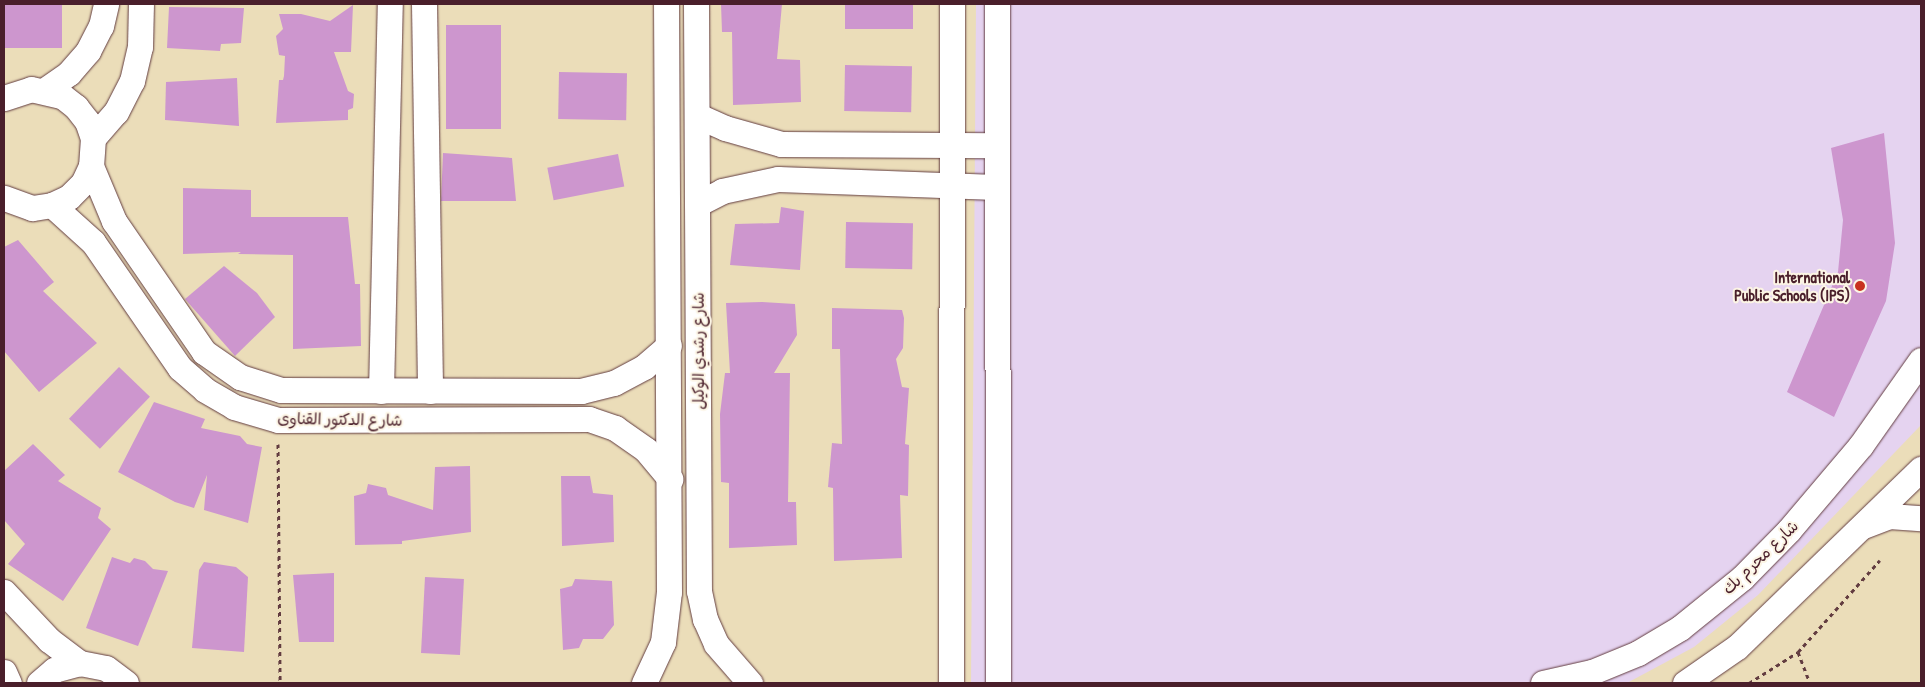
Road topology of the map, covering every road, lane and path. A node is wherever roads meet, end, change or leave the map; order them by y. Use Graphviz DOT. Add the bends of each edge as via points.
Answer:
graph roads {
  1 [pos="106,4"];
  2 [pos="141,4"];
  3 [pos="390,4"];
  4 [pos="424,4"];
  5 [pos="666,4"];
  6 [pos="696,4"];
  7 [pos="952,4"];
  8 [pos="997,4"];
  9 [pos="45,90"];
  10 [pos="8,91"];
  11 [pos="698,116"];
  12 [pos="93,138"];
  13 [pos="951,145"];
  14 [pos="997,145"];
  15 [pos="91,166"];
  16 [pos="952,186"];
  17 [pos="996,188"];
  18 [pos="6,203"];
  19 [pos="696,204"];
  20 [pos="52,205"];
  21 [pos="669,345"];
  22 [pos="1921,360"];
  23 [pos="381,391"];
  24 [pos="347,392"];
  25 [pos="430,392"];
  26 [pos="278,420"];
  27 [pos="348,421"];
  28 [pos="1921,469"];
  29 [pos="670,479"];
  30 [pos="1921,518"];
  31 [pos="1856,528"];
  32 [pos="1880,560"];
  33 [pos="699,591"];
  34 [pos="4,592"];
  35 [pos="669,592"];
  36 [pos="1798,652"];
  37 [pos="80,663"];
  38 [pos="4,672"];
  39 [pos="9,683"];
  40 [pos="39,683"];
  41 [pos="126,683"];
  42 [pos="280,683"];
  43 [pos="644,683"];
  44 [pos="750,683"];
  45 [pos="951,683"];
  46 [pos="998,683"];
  47 [pos="1543,683"];
  48 [pos="1685,683"];
  49 [pos="1749,683"];
  50 [pos="1810,683"];
  1 -- 9 [label="street" via="101,26 88,51 69,73"];
  2 -- 12 [label="street" via="140,47 132,81 116,112"];
  3 -- 23 [label="street"];
  4 -- 25 [label="street"];
  5 -- 21 [label="street, شارع رشدي الوكيل"];
  6 -- 11 [label="street, شارع رشدي الوكيل"];
  7 -- 13 [label="street"];
  8 -- 14 [label="street"];
  9 -- 10 [label="street"];
  9 -- 12 [label="street" via="76,107 87,121"];
  11 -- 13 [label="street" via="725,128 781,144"];
  11 -- 19 [label="street, شارع رشدي الوكيل"];
  12 -- 15 [label="street"];
  13 -- 14 [label="street"];
  13 -- 16 [label="street"];
  14 -- 17 [label="street"];
  15 -- 20 [label="street" via="76,190"];
  15 -- 24 [label="street, شارع الدكتور القناوى" via="114,221 204,352 240,377 281,390"];
  16 -- 17 [label="street"];
  16 -- 19 [label="street" via="778,179 722,191"];
  16 -- 45 [label="street"];
  17 -- 46 [label="street"];
  18 -- 20 [label="street" via="32,208"];
  19 -- 33 [label="street, شارع رشدي الوكيل"];
  20 -- 26 [label="street, شارع الدكتور القناوى" via="93,242 180,368 205,390 234,407"];
  21 -- 25 [label="street, شارع الدكتور القناوى" via="644,367 614,383 582,391"];
  21 -- 29 [label="street, شارع رشدي الوكيل"];
  22 -- 47 [label="street, شارع محرم بك" via="1861,444 1789,530 1742,578 1680,628 1638,654 1592,672"];
  23 -- 24 [label="street, شارع الدكتور القناوى"];
  23 -- 25 [label="street, شارع الدكتور القناوى"];
  24 -- 27 [label="street"];
  26 -- 27 [label="street, شارع الدكتور القناوى"];
  26 -- 42 [label="path"];
  27 -- 29 [label="street, شارع الدكتور القناوى" via="589,419 615,428 646,450"];
  28 -- 31 [label="street"];
  29 -- 35 [label="street, شارع رشدي الوكيل"];
  30 -- 31 [label="street" via="1889,516"];
  31 -- 48 [label="street" via="1736,647"];
  32 -- 36 [label="path"];
  33 -- 35 [label="street"];
  33 -- 44 [label="street, شارع رشدي الوكيل" via="705,620 716,644"];
  34 -- 37 [label="street" via="49,640"];
  35 -- 43 [label="street, شارع رشدي الوكيل" via="663,642"];
  36 -- 49 [label="path"];
  36 -- 50 [label="path"];
  37 -- 40 [label="street" via="54,670"];
  37 -- 41 [label="street" via="106,668"];
  38 -- 39 [label="street"];
}
